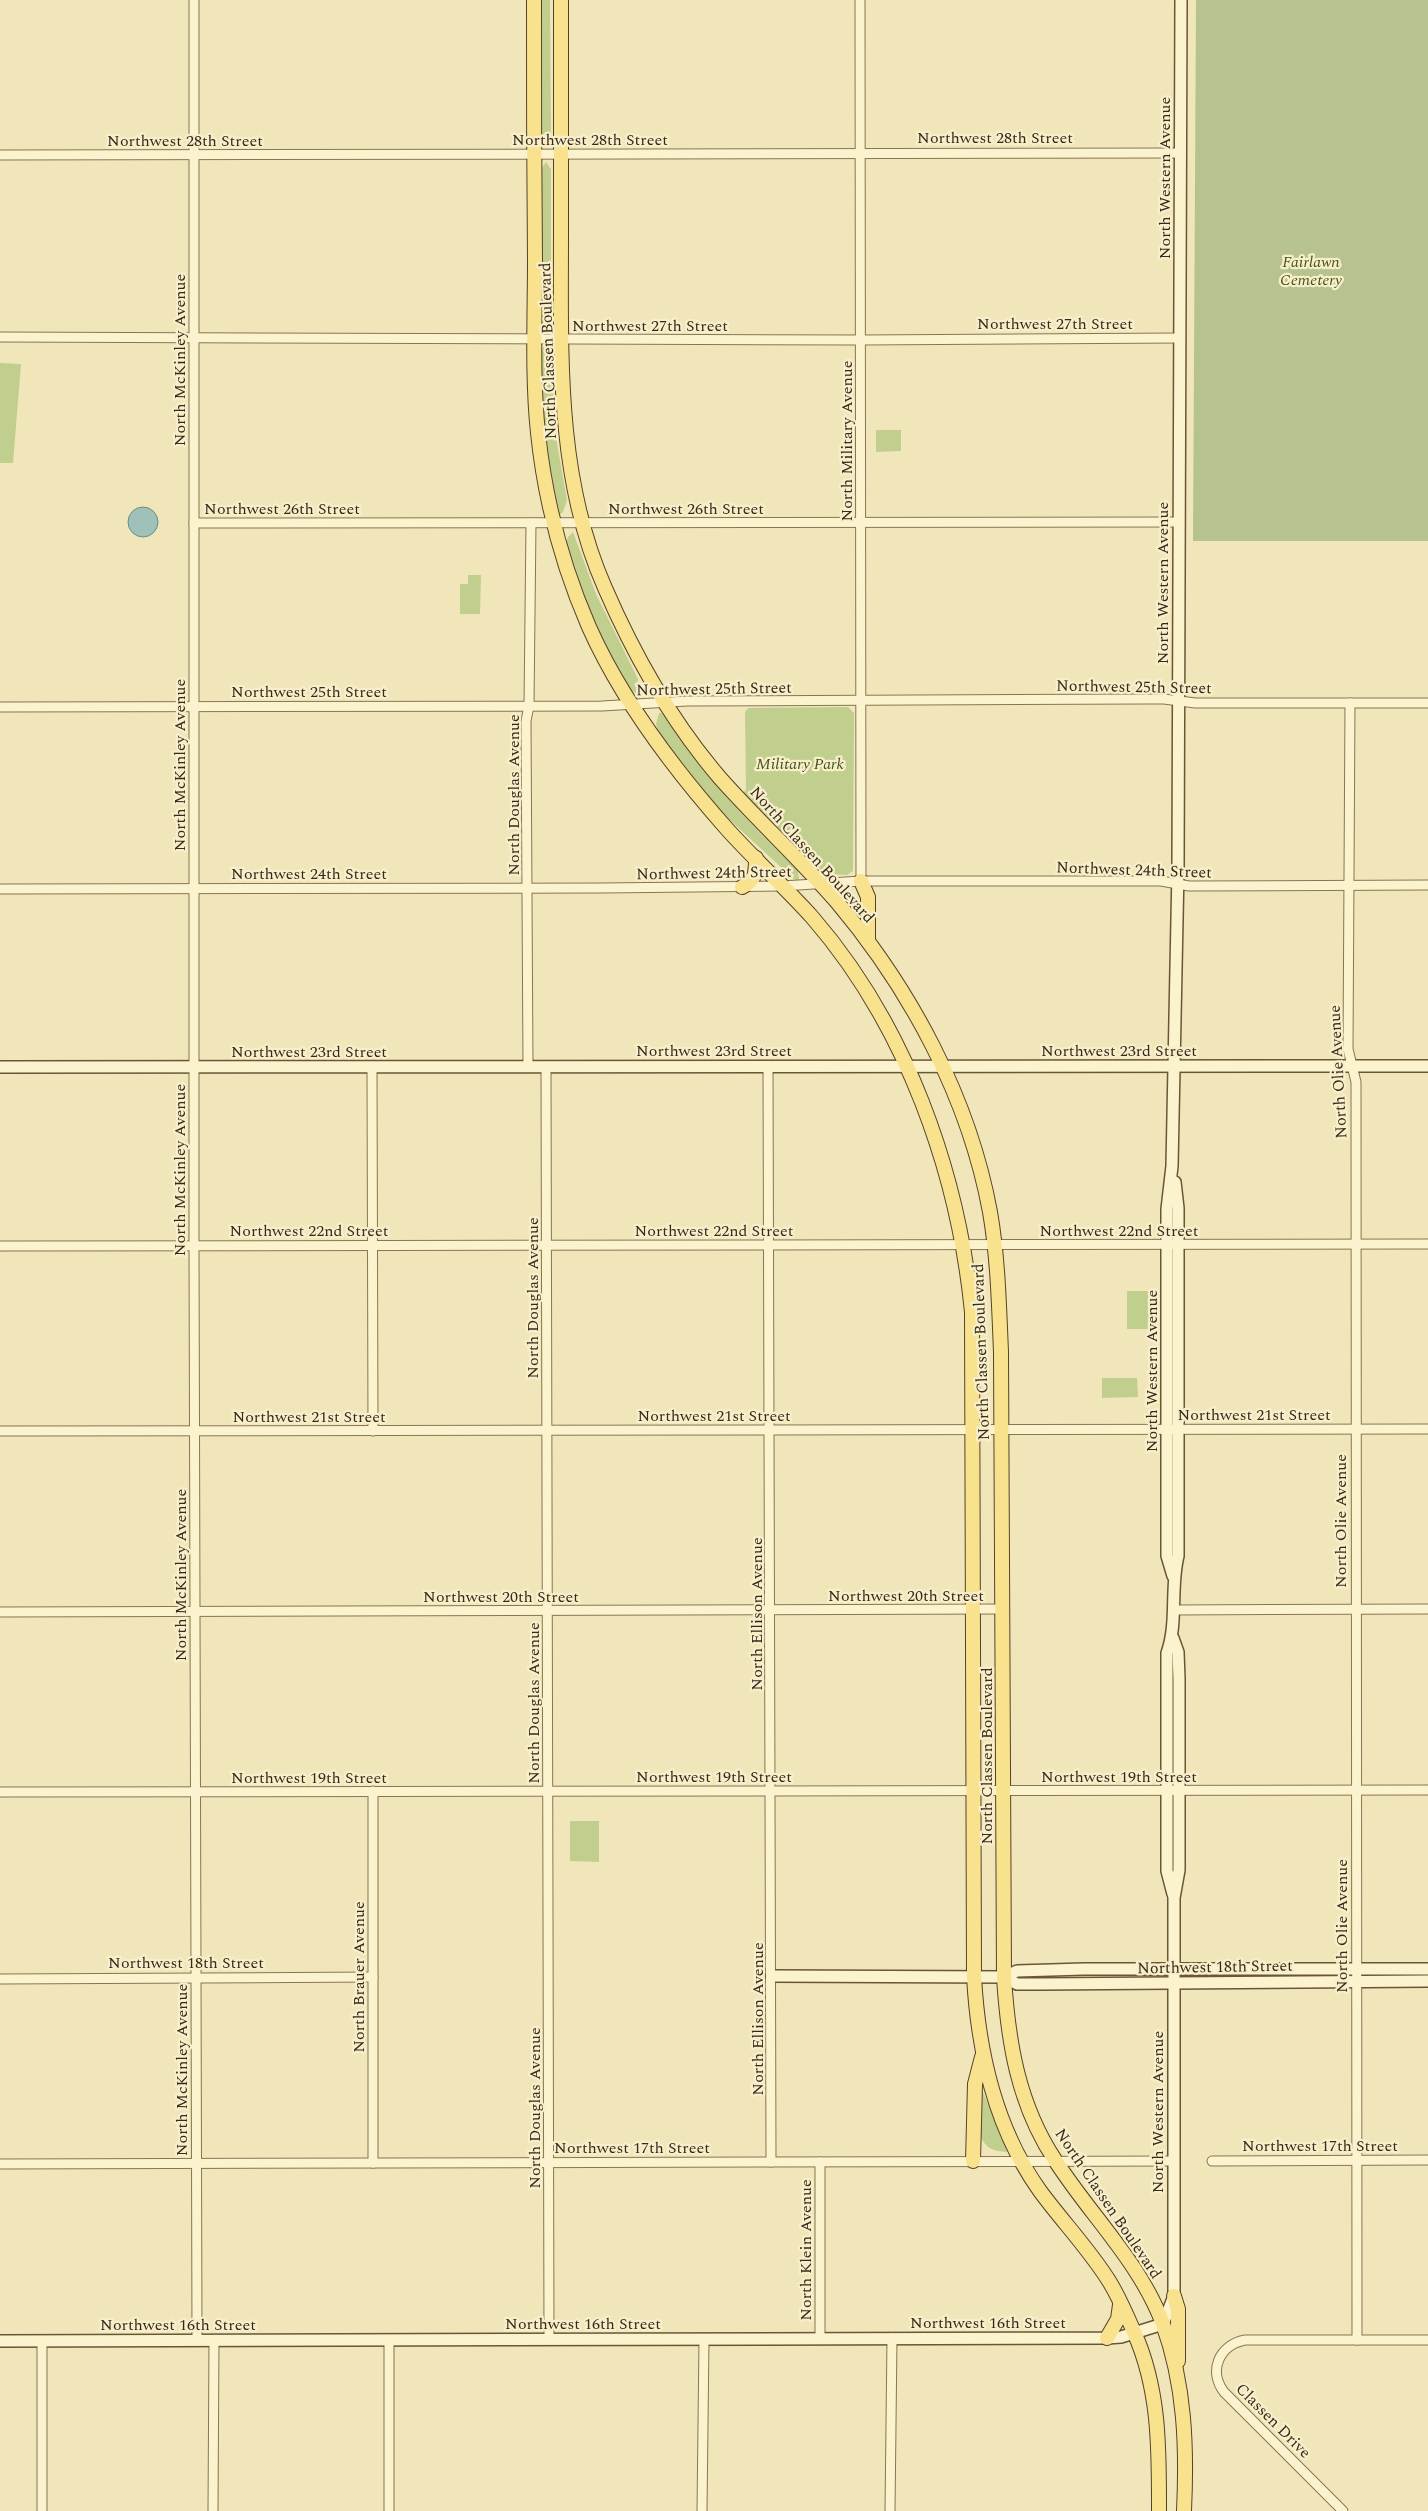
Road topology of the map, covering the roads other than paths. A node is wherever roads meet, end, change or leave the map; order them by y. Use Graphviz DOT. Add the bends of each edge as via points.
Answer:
graph roads {
  1 [pos="194,0"];
  2 [pos="534,0"];
  3 [pos="561,0"];
  4 [pos="860,0"];
  5 [pos="1181,0"];
  6 [pos="860,153"];
  7 [pos="1180,153"];
  8 [pos="534,154"];
  9 [pos="561,154"];
  10 [pos="0,155"];
  11 [pos="194,155"];
  12 [pos="0,337"];
  13 [pos="194,338"];
  14 [pos="1180,338"];
  15 [pos="535,339"];
  16 [pos="561,340"];
  17 [pos="861,340"];
  18 [pos="861,522"];
  19 [pos="1179,522"];
  20 [pos="194,523"];
  21 [pos="531,523"];
  22 [pos="552,523"];
  23 [pos="583,523"];
  24 [pos="861,700"];
  25 [pos="1178,701"];
  26 [pos="1350,702"];
  27 [pos="1428,702"];
  28 [pos="665,703"];
  29 [pos="631,704"];
  30 [pos="194,706"];
  31 [pos="528,706"];
  32 [pos="0,707"];
  33 [pos="756,858"];
  34 [pos="861,881"];
  35 [pos="821,884"];
  36 [pos="1177,884"];
  37 [pos="783,886"];
  38 [pos="1349,886"];
  39 [pos="1428,886"];
  40 [pos="742,887"];
  41 [pos="194,888"];
  42 [pos="527,888"];
  43 [pos="0,889"];
  44 [pos="868,941"];
  45 [pos="768,1066"];
  46 [pos="943,1066"];
  47 [pos="1173,1066"];
  48 [pos="1352,1066"];
  49 [pos="1428,1066"];
  50 [pos="194,1067"];
  51 [pos="372,1067"];
  52 [pos="528,1067"];
  53 [pos="546,1067"];
  54 [pos="906,1067"];
  55 [pos="0,1068"];
  56 [pos="962,1244"];
  57 [pos="1356,1244"];
  58 [pos="1428,1244"];
  59 [pos="194,1245"];
  60 [pos="372,1245"];
  61 [pos="547,1245"];
  62 [pos="769,1245"];
  63 [pos="993,1245"];
  64 [pos="1172,1245"];
  65 [pos="0,1246"];
  66 [pos="1355,1429"];
  67 [pos="1428,1429"];
  68 [pos="373,1430"];
  69 [pos="548,1430"];
  70 [pos="770,1430"];
  71 [pos="972,1430"];
  72 [pos="1001,1430"];
  73 [pos="1172,1430"];
  74 [pos="0,1431"];
  75 [pos="195,1431"];
  76 [pos="1003,1609"];
  77 [pos="771,1610"];
  78 [pos="973,1610"];
  79 [pos="1173,1610"];
  80 [pos="1355,1610"];
  81 [pos="1428,1610"];
  82 [pos="548,1611"];
  83 [pos="0,1612"];
  84 [pos="195,1612"];
  85 [pos="1173,1790"];
  86 [pos="1356,1790"];
  87 [pos="1428,1790"];
  88 [pos="548,1791"];
  89 [pos="771,1791"];
  90 [pos="973,1791"];
  91 [pos="1004,1791"];
  92 [pos="0,1792"];
  93 [pos="196,1792"];
  94 [pos="373,1792"];
  95 [pos="1103,1969"];
  96 [pos="1174,1969"];
  97 [pos="1428,1969"];
  98 [pos="1356,1975"];
  99 [pos="772,1976"];
  100 [pos="974,1976"];
  101 [pos="373,1977"];
  102 [pos="1004,1977"];
  103 [pos="196,1978"];
  104 [pos="0,1979"];
  105 [pos="1428,1981"];
  106 [pos="1174,1983"];
  107 [pos="1103,1985"];
  108 [pos="982,2054"];
  109 [pos="1356,2160"];
  110 [pos="1428,2160"];
  111 [pos="1174,2161"];
  112 [pos="1212,2161"];
  113 [pos="549,2162"];
  114 [pos="771,2162"];
  115 [pos="820,2162"];
  116 [pos="973,2162"];
  117 [pos="1022,2162"];
  118 [pos="1055,2162"];
  119 [pos="196,2163"];
  120 [pos="373,2163"];
  121 [pos="0,2164"];
  122 [pos="1174,2296"];
  123 [pos="1120,2305"];
  124 [pos="1163,2324"];
  125 [pos="1134,2333"];
  126 [pos="820,2338"];
  127 [pos="892,2338"];
  128 [pos="1107,2338"];
  129 [pos="549,2339"];
  130 [pos="704,2339"];
  131 [pos="197,2340"];
  132 [pos="214,2340"];
  133 [pos="389,2340"];
  134 [pos="1357,2340"];
  135 [pos="1428,2340"];
  136 [pos="0,2341"];
  137 [pos="42,2341"];
  138 [pos="1178,2379"];
  139 [pos="42,2511"];
  140 [pos="213,2511"];
  141 [pos="389,2511"];
  142 [pos="702,2511"];
  143 [pos="890,2511"];
  144 [pos="1159,2511"];
  145 [pos="1184,2511"];
  146 [pos="1343,2511"];
  1 -- 11 [label="street, North McKinley Avenue"];
  2 -- 8 [label="main road, North Classen Boulevard"];
  3 -- 9 [label="main road, North Classen Boulevard"];
  4 -- 6 [label="street, North Military Avenue"];
  5 -- 7 [label="street, North Western Avenue"];
  6 -- 7 [label="street, Northwest 28th Street"];
  6 -- 9 [label="street, Northwest 28th Street"];
  6 -- 17 [label="street, North Military Avenue"];
  7 -- 14 [label="street, North Western Avenue"];
  8 -- 9 [label="street, Northwest 28th Street"];
  8 -- 11 [label="street, Northwest 28th Street"];
  8 -- 15 [label="main road, North Classen Boulevard"];
  9 -- 16 [label="main road, North Classen Boulevard"];
  10 -- 11 [label="street, Northwest 28th Street"];
  11 -- 13 [label="street, North McKinley Avenue"];
  12 -- 13 [label="street, Northwest 27th Street"];
  13 -- 15 [label="street, Northwest 27th Street"];
  13 -- 20 [label="street, North McKinley Avenue"];
  14 -- 17 [label="street, Northwest 27th Street"];
  14 -- 19 [label="street, North Western Avenue"];
  15 -- 16 [label="street, Northwest 27th Street"];
  15 -- 22 [label="main road, North Classen Boulevard" via="537,430"];
  16 -- 17 [label="street, Northwest 27th Street"];
  16 -- 23 [label="main road, North Classen Boulevard" via="567,444"];
  17 -- 18 [label="street, North Military Avenue"];
  18 -- 19 [label="street, Northwest 26th Street"];
  18 -- 23 [label="street, Northwest 26th Street"];
  18 -- 24 [label="street, North Military Avenue"];
  19 -- 25 [label="street, North Western Avenue"];
  20 -- 21 [label="street, Northwest 26th Street"];
  20 -- 30 [label="street, North McKinley Avenue"];
  21 -- 22 [label="street, Northwest 26th Street"];
  21 -- 31 [label="street, North Douglas Avenue"];
  22 -- 23 [label="street, Northwest 26th Street"];
  22 -- 29 [label="main road, North Classen Boulevard" via="589,627"];
  23 -- 28 [label="main road, North Classen Boulevard" via="603,586"];
  24 -- 25 [label="street, Northwest 25th Street" via="1164,698"];
  24 -- 28 [label="street, Northwest 25th Street"];
  24 -- 34 [label="street, North Military Avenue"];
  25 -- 26 [label="street, Northwest 25th Street"];
  25 -- 36 [label="street, North Western Avenue"];
  26 -- 27 [label="street, Northwest 25th Street"];
  26 -- 38 [label="street, North Olie Avenue"];
  28 -- 29 [label="street, Northwest 25th Street"];
  28 -- 35 [label="main road, North Classen Boulevard" via="719,776"];
  29 -- 31 [label="street, Northwest 25th Street"];
  29 -- 33 [label="main road, North Classen Boulevard" via="684,779"];
  30 -- 31 [label="street, Northwest 25th Street"];
  30 -- 32 [label="street, Northwest 25th Street"];
  30 -- 41 [label="street, North McKinley Avenue"];
  31 -- 42 [label="street, North Douglas Avenue"];
  33 -- 37 [label="main road, North Classen Boulevard"];
  33 -- 40 [label="main road" via="753,880"];
  34 -- 35 [label="street, Northwest 24th Street"];
  34 -- 36 [label="street, Northwest 24th Street" via="1162,881"];
  34 -- 44 [label="main road" via="868,897"];
  35 -- 37 [label="street, Northwest 24th Street"];
  35 -- 44 [label="main road, North Classen Boulevard"];
  36 -- 38 [label="street, Northwest 24th Street"];
  36 -- 47 [label="street, North Western Avenue"];
  37 -- 40 [label="street, Northwest 24th Street"];
  37 -- 54 [label="main road, North Classen Boulevard" via="859,978"];
  38 -- 39 [label="street, Northwest 24th Street"];
  38 -- 48 [label="street, North Olie Avenue" via="1348,1050"];
  40 -- 42 [label="street, Northwest 24th Street"];
  41 -- 42 [label="street, Northwest 24th Street"];
  41 -- 43 [label="street, Northwest 24th Street"];
  41 -- 50 [label="street, North McKinley Avenue"];
  42 -- 52 [label="street, North Douglas Avenue"];
  44 -- 46 [label="main road, North Classen Boulevard" via="895,980"];
  45 -- 53 [label="street, Northwest 23rd Street"];
  45 -- 54 [label="street, Northwest 23rd Street"];
  45 -- 62 [label="street, North Ellison Avenue"];
  46 -- 47 [label="street, Northwest 23rd Street"];
  46 -- 54 [label="street, Northwest 23rd Street"];
  46 -- 63 [label="main road, North Classen Boulevard" via="984,1186"];
  47 -- 48 [label="street, Northwest 23rd Street"];
  47 -- 64 [label="street, North Western Avenue" via="1172,1166 1167,1209"];
  48 -- 49 [label="street, Northwest 23rd Street"];
  48 -- 57 [label="street, North Olie Avenue" via="1356,1082"];
  50 -- 51 [label="street, Northwest 23rd Street"];
  50 -- 55 [label="street, Northwest 23rd Street"];
  50 -- 59 [label="street, North McKinley Avenue"];
  51 -- 52 [label="street, Northwest 23rd Street"];
  51 -- 60 [label="street"];
  52 -- 53 [label="street, Northwest 23rd Street"];
  53 -- 61 [label="street, North Douglas Avenue"];
  54 -- 56 [label="main road, North Classen Boulevard" via="940,1156"];
  56 -- 62 [label="street, Northwest 22nd Street"];
  56 -- 63 [label="street, Northwest 22nd Street"];
  56 -- 71 [label="main road, North Classen Boulevard" via="971,1310"];
  57 -- 58 [label="street, Northwest 22nd Street"];
  57 -- 64 [label="street, Northwest 22nd Street"];
  57 -- 66 [label="street, North Olie Avenue"];
  59 -- 60 [label="street, Northwest 22nd Street"];
  59 -- 65 [label="street, Northwest 22nd Street"];
  59 -- 75 [label="street, North McKinley Avenue"];
  60 -- 61 [label="street, Northwest 22nd Street"];
  60 -- 68 [label="street"];
  61 -- 62 [label="street, Northwest 22nd Street"];
  61 -- 69 [label="street, North Douglas Avenue"];
  62 -- 70 [label="street, North Ellison Avenue"];
  63 -- 64 [label="street, Northwest 22nd Street"];
  63 -- 72 [label="main road, North Classen Boulevard" via="999,1298"];
  64 -- 73 [label="street, North Western Avenue"];
  66 -- 67 [label="street, Northwest 21st Street"];
  66 -- 73 [label="street, Northwest 21st Street"];
  66 -- 80 [label="street, North Olie Avenue"];
  68 -- 69 [label="street, Northwest 21st Street"];
  68 -- 75 [label="street, Northwest 21st Street"];
  69 -- 70 [label="street, Northwest 21st Street"];
  69 -- 82 [label="street, North Douglas Avenue"];
  70 -- 71 [label="street, Northwest 21st Street"];
  70 -- 77 [label="street, North Ellison Avenue"];
  71 -- 72 [label="street, Northwest 21st Street"];
  71 -- 78 [label="main road, North Classen Boulevard"];
  72 -- 73 [label="street, Northwest 21st Street"];
  72 -- 76 [label="main road, North Classen Boulevard"];
  73 -- 79 [label="street, North Western Avenue" via="1178,1556 1173,1576"];
  74 -- 75 [label="street, Northwest 21st Street"];
  75 -- 84 [label="street, North McKinley Avenue"];
  76 -- 78 [label="street, Northwest 20th Street"];
  76 -- 91 [label="main road, North Classen Boulevard"];
  77 -- 78 [label="street, Northwest 20th Street"];
  77 -- 82 [label="street, Northwest 20th Street"];
  77 -- 89 [label="street, North Ellison Avenue"];
  78 -- 90 [label="main road, North Classen Boulevard"];
  79 -- 80 [label="street"];
  79 -- 85 [label="street, North Western Avenue" via="1172,1638 1178,1652"];
  80 -- 81 [label="street"];
  80 -- 86 [label="street, North Olie Avenue"];
  82 -- 84 [label="street, Northwest 20th Street"];
  82 -- 88 [label="street, North Douglas Avenue"];
  83 -- 84 [label="street, Northwest 20th Street"];
  84 -- 93 [label="street, North McKinley Avenue"];
  85 -- 86 [label="street, Northwest 19th Street"];
  85 -- 91 [label="street, Northwest 19th Street"];
  85 -- 96 [label="street, North Western Avenue" via="1179,1870 1174,1898"];
  86 -- 87 [label="street, Northwest 19th Street"];
  86 -- 98 [label="street, North Olie Avenue"];
  88 -- 89 [label="street, Northwest 19th Street"];
  88 -- 94 [label="street, Northwest 19th Street"];
  88 -- 113 [label="street, North Douglas Avenue"];
  89 -- 90 [label="street, Northwest 19th Street"];
  89 -- 99 [label="street, North Ellison Avenue"];
  90 -- 91 [label="street, Northwest 19th Street"];
  90 -- 100 [label="main road, North Classen Boulevard"];
  91 -- 102 [label="main road, North Classen Boulevard"];
  92 -- 93 [label="street, Northwest 19th Street"];
  93 -- 94 [label="street, Northwest 19th Street"];
  93 -- 103 [label="street, North McKinley Avenue"];
  94 -- 101 [label="street, North Brauer Avenue"];
  95 -- 96 [label="street, Northwest 18th Street"];
  95 -- 102 [label="street, Northwest 18th Street" via="1017,1971"];
  95 -- 107 [label="street"];
  96 -- 98 [label="street, Northwest 18th Street"];
  96 -- 106 [label="street, North Western Avenue"];
  97 -- 98 [label="street, Northwest 18th Street"];
  98 -- 105 [label="street, Northwest 18th Street"];
  98 -- 106 [label="street, Northwest 18th Street"];
  98 -- 109 [label="street, North Olie Avenue"];
  99 -- 100 [label="street, Northwest 18th Street"];
  99 -- 114 [label="street, North Ellison Avenue"];
  100 -- 102 [label="street, Northwest 18th Street"];
  100 -- 108 [label="main road, North Classen Boulevard"];
  101 -- 103 [label="street, Northwest 18th Street"];
  101 -- 120 [label="street, North Brauer Avenue"];
  102 -- 107 [label="street, Northwest 18th Street" via="1016,1984"];
  102 -- 118 [label="main road, North Classen Boulevard" via="1006,2021 1014,2062 1030,2112"];
  103 -- 104 [label="street, Northwest 18th Street"];
  103 -- 119 [label="street, North McKinley Avenue"];
  106 -- 107 [label="street, Northwest 18th Street"];
  106 -- 111 [label="street, North Western Avenue"];
  108 -- 116 [label="main road" via="975,2084"];
  108 -- 117 [label="main road, North Classen Boulevard" via="995,2101"];
  109 -- 110 [label="street, Northwest 17th Street"];
  109 -- 112 [label="street, Northwest 17th Street"];
  109 -- 134 [label="street, North Olie Avenue"];
  111 -- 118 [label="street, Northwest 17th Street"];
  111 -- 122 [label="street, North Western Avenue"];
  113 -- 114 [label="street, Northwest 17th Street"];
  113 -- 120 [label="street, Northwest 17th Street"];
  113 -- 129 [label="street, North Douglas Avenue"];
  114 -- 115 [label="street, Northwest 17th Street"];
  115 -- 116 [label="street, Northwest 17th Street"];
  115 -- 126 [label="street, North Klein Avenue"];
  116 -- 117 [label="street, Northwest 17th Street"];
  117 -- 118 [label="street, Northwest 17th Street"];
  117 -- 123 [label="main road, North Classen Boulevard" via="1039,2190 1109,2282"];
  118 -- 124 [label="main road, North Classen Boulevard" via="1130,2262"];
  119 -- 120 [label="street, Northwest 17th Street"];
  119 -- 121 [label="street, Northwest 17th Street"];
  119 -- 131 [label="street, North McKinley Avenue"];
  122 -- 124 [label="street, North Western Avenue"];
  122 -- 138 [label="main road" via="1178,2309"];
  123 -- 125 [label="main road, North Classen Boulevard"];
  123 -- 128 [label="main road" via="1118,2319"];
  124 -- 125 [label="street, Northwest 16th Street"];
  124 -- 138 [label="main road, North Classen Boulevard"];
  125 -- 128 [label="street, Northwest 16th Street"];
  125 -- 144 [label="main road, North Classen Boulevard" via="1145,2361 1156,2410"];
  126 -- 127 [label="street, Northwest 16th Street"];
  126 -- 130 [label="street, Northwest 16th Street"];
  127 -- 128 [label="street, Northwest 16th Street"];
  127 -- 143 [label="street"];
  129 -- 130 [label="street, Northwest 16th Street"];
  129 -- 133 [label="street, Northwest 16th Street"];
  130 -- 142 [label="street"];
  131 -- 132 [label="street, Northwest 16th Street"];
  131 -- 137 [label="street, Northwest 16th Street"];
  132 -- 133 [label="street, Northwest 16th Street"];
  132 -- 140 [label="street"];
  133 -- 141 [label="street"];
  134 -- 135 [label="street"];
  134 -- 146 [label="street, Classen Drive" via="1252,2340 1234,2344 1217,2362 1216,2375 1220,2386"];
  136 -- 137 [label="street, Northwest 16th Street"];
  137 -- 139 [label="street"];
  138 -- 145 [label="main road, North Classen Boulevard" via="1186,2431"];
}
